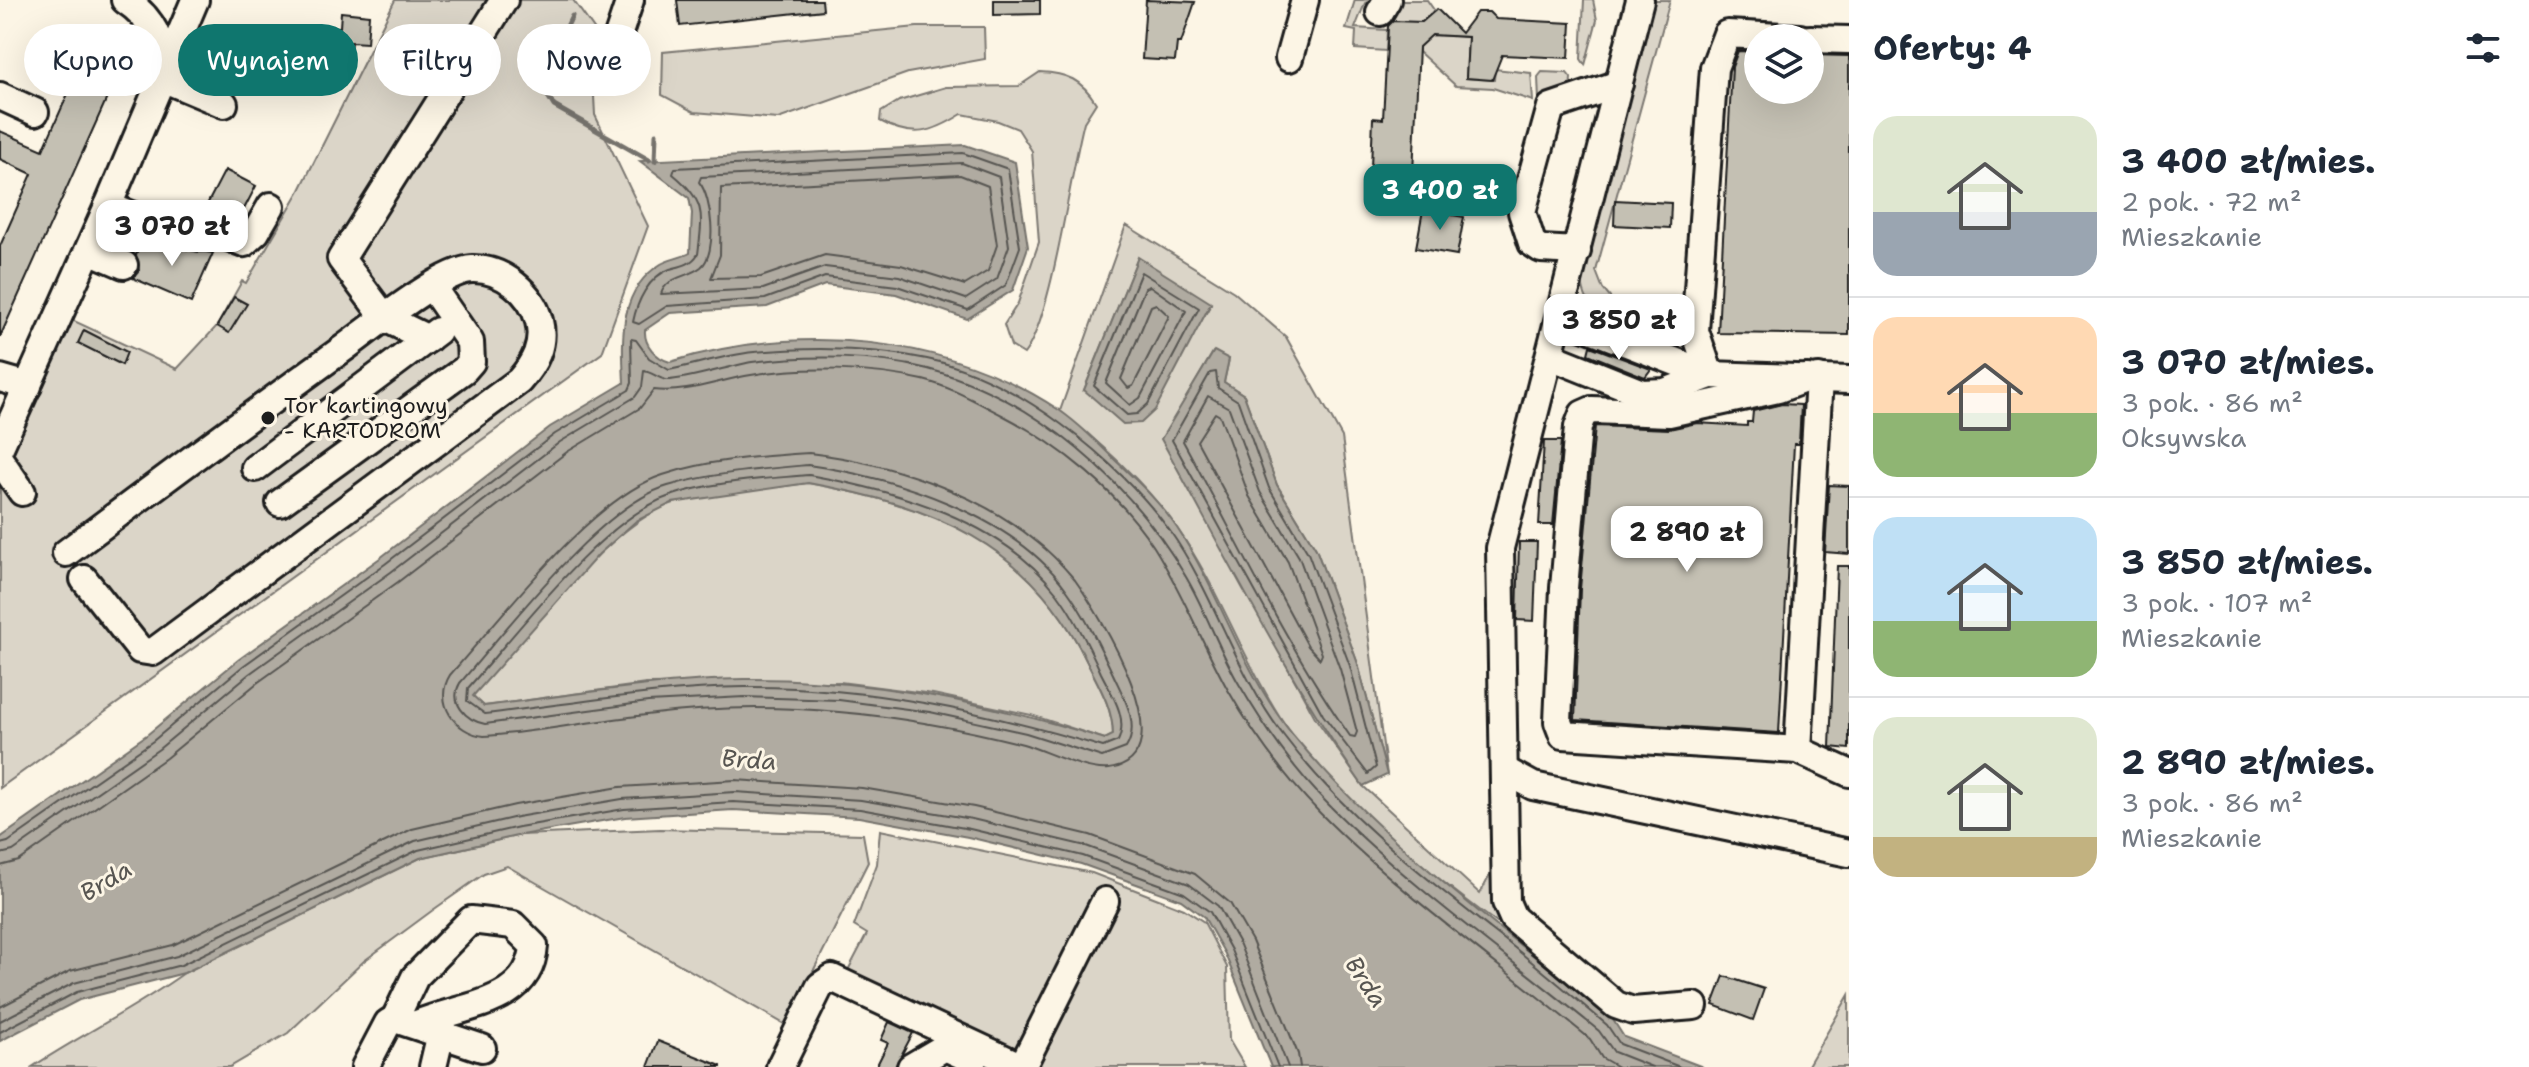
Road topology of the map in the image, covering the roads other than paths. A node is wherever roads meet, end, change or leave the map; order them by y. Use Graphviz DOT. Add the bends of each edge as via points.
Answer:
graph roads {
  1 [pos="125,0"];
  2 [pos="195,0"];
  3 [pos="504,0"];
  4 [pos="630,0"];
  5 [pos="1305,0"];
  6 [pos="1640,0"];
  7 [pos="149,24"];
  8 [pos="622,24"];
  9 [pos="1744,35"];
  10 [pos="1824,39"];
  11 [pos="1849,40"];
  12 [pos="162,57"];
  13 [pos="1289,58"];
  14 [pos="162,78"];
  15 [pos="1619,84"];
  16 [pos="0,96"];
  17 [pos="154,96"];
  18 [pos="224,104"];
  19 [pos="35,112"];
  20 [pos="108,206"];
  21 [pos="271,206"];
  22 [pos="89,250"];
  23 [pos="1577,251"];
  24 [pos="124,265"];
  25 [pos="432,287"];
  26 [pos="1560,317"];
  27 [pos="385,318"];
  28 [pos="454,320"];
  29 [pos="428,339"];
  30 [pos="1550,356"];
  31 [pos="1710,375"];
  32 [pos="0,378"];
  33 [pos="1813,378"];
  34 [pos="1849,380"];
  35 [pos="28,386"];
  36 [pos="441,387"];
  37 [pos="443,438"];
  38 [pos="0,447"];
  39 [pos="0,460"];
  40 [pos="255,468"];
  41 [pos="22,492"];
  42 [pos="280,503"];
  43 [pos="66,553"];
  44 [pos="84,579"];
  45 [pos="1798,750"];
  46 [pos="1504,770"];
  47 [pos="1849,773"];
  48 [pos="1849,853"];
  49 [pos="1105,901"];
  50 [pos="1694,1006"];
  51 [pos="418,1026"];
  52 [pos="482,1048"];
  53 [pos="365,1067"];
  54 [pos="433,1067"];
  55 [pos="780,1067"];
  56 [pos="911,1067"];
  57 [pos="987,1067"];
  1 -- 7 [label="street"];
  2 -- 14 [label="street"];
  3 -- 27 [label="street" via="341,259"];
  4 -- 8 [label="street"];
  5 -- 13 [label="street"];
  6 -- 15 [label="street"];
  9 -- 31 [label="street" via="1727,34 1714,68 1695,331"];
  10 -- 11 [label="street"];
  12 -- 14 [label="street"];
  14 -- 18 [label="street"];
  15 -- 23 [label="street"];
  15 -- 23 [label="street" via="1551,107 1523,201 1532,243 1541,249"];
  16 -- 19 [label="street"];
  17 -- 20 [label="street"];
  20 -- 21 [label="street" via="170,230 200,237 216,232 244,243"];
  20 -- 22 [label="street"];
  22 -- 24 [label="street"];
  22 -- 35 [label="street"];
  23 -- 26 [label="street"];
  25 -- 27 [label="street"];
  25 -- 28 [label="street"];
  25 -- 37 [label="street" via="456,273 491,272 523,291 540,326 537,354 519,381"];
  26 -- 30 [label="street"];
  26 -- 31 [label="street"];
  27 -- 29 [label="street"];
  27 -- 43 [label="street"];
  28 -- 29 [label="street"];
  28 -- 36 [label="street" via="470,342 471,362"];
  29 -- 40 [label="street"];
  30 -- 31 [label="street" via="1642,393 1665,392"];
  30 -- 46 [label="street" via="1500,548"];
  31 -- 33 [label="street"];
  32 -- 35 [label="street"];
  33 -- 34 [label="street"];
  33 -- 45 [label="street"];
  33 -- 45 [label="street" via="1669,413 1583,414 1564,588 1558,722 1563,735"];
  35 -- 38 [label="street"];
  36 -- 37 [label="street"];
  36 -- 42 [label="street"];
  37 -- 44 [label="street" via="153,652 140,650"];
  39 -- 41 [label="street"];
  45 -- 47 [label="street"];
  46 -- 48 [label="street" via="1533,786"];
  46 -- 50 [label="street" via="1506,902 1513,918 1616,1005 1633,1011"];
  49 -- 55 [label="street" via="1022,1067 832,978 820,986"];
  51 -- 51 [label="street" via="415,977 471,920 513,925 534,946 532,966 509,992"];
  51 -- 52 [label="street"];
  51 -- 53 [label="street" via="388,1023"];
  51 -- 54 [label="street"];
  56 -- 57 [label="street" via="945,1047"];
}
